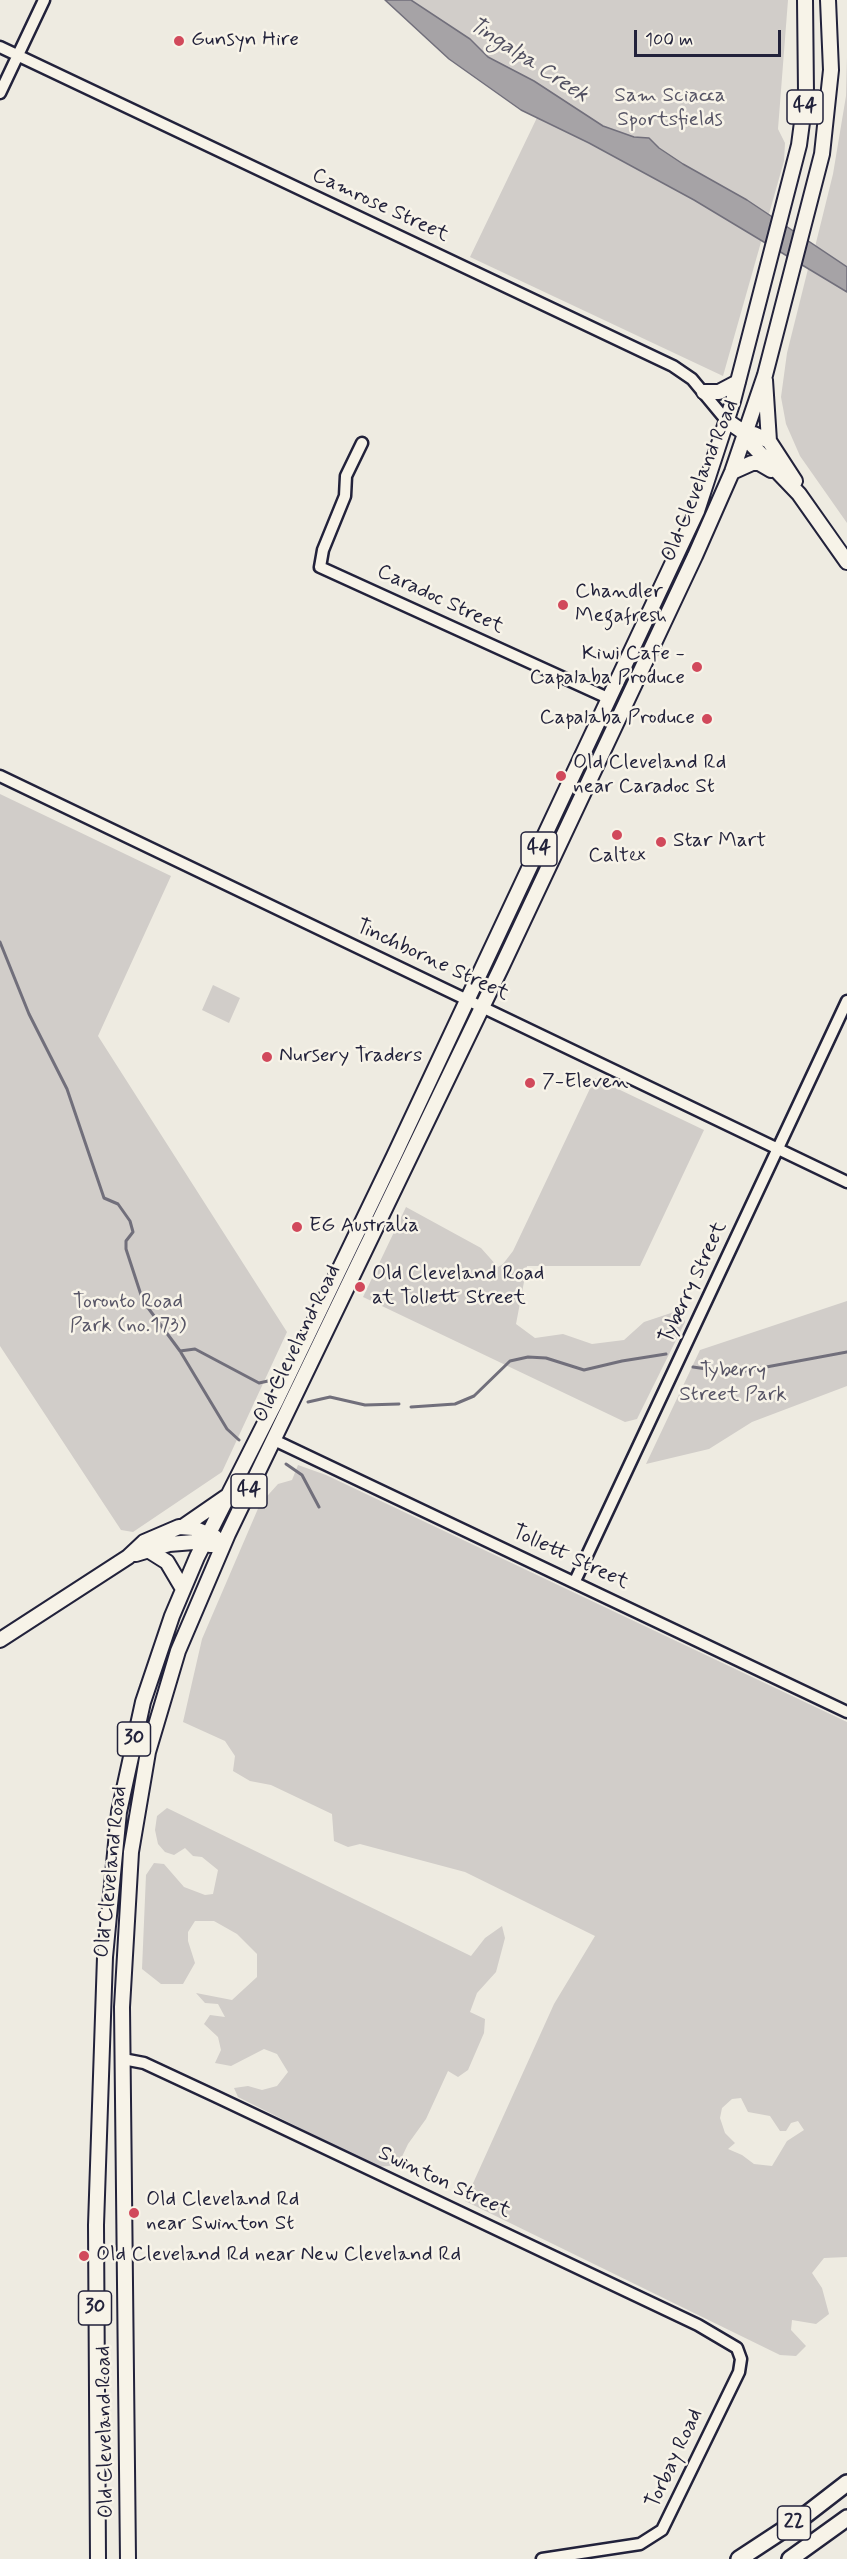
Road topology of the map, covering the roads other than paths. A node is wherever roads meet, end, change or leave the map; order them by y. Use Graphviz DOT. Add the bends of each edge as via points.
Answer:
graph roads {
  1 [pos="44,0"];
  2 [pos="805,0"];
  3 [pos="828,0"];
  4 [pos="0,47"];
  5 [pos="17,56"];
  6 [pos="0,93"];
  7 [pos="765,375"];
  8 [pos="738,382"];
  9 [pos="704,392"];
  10 [pos="726,420"];
  11 [pos="746,434"];
  12 [pos="769,441"];
  13 [pos="363,443"];
  14 [pos="732,472"];
  15 [pos="781,475"];
  16 [pos="799,494"];
  17 [pos="847,562"];
  18 [pos="610,699"];
  19 [pos="0,776"];
  20 [pos="468,999"];
  21 [pos="847,1001"];
  22 [pos="483,1006"];
  23 [pos="778,1149"];
  24 [pos="847,1182"];
  25 [pos="274,1440"];
  26 [pos="227,1497"];
  27 [pos="184,1526"];
  28 [pos="206,1539"];
  29 [pos="224,1545"];
  30 [pos="148,1550"];
  31 [pos="128,1557"];
  32 [pos="574,1581"];
  33 [pos="183,1589"];
  34 [pos="0,1640"];
  35 [pos="847,1712"];
  36 [pos="123,2060"];
  37 [pos="741,2355"];
  38 [pos="847,2483"];
  39 [pos="847,2518"];
  40 [pos="98,2559"];
  41 [pos="128,2559"];
  42 [pos="542,2559"];
  43 [pos="739,2559"];
  44 [pos="790,2559"];
  1 -- 5 [label="street"];
  2 -- 8 [label="main road, Old Cleveland Road / 44" via="806,92 793,171"];
  3 -- 7 [label="main road, Old Cleveland Road / 44" via="830,98 818,172"];
  4 -- 5 [label="street, Camrose Street"];
  5 -- 6 [label="street"];
  5 -- 9 [label="street, Camrose Street" via="673,366"];
  7 -- 11 [label="main road, Old Cleveland Road / 44"];
  7 -- 12 [label="main road"];
  8 -- 9 [label="main road" via="719,392"];
  8 -- 10 [label="main road, Old Cleveland Road / 44"];
  9 -- 10 [label="street, Camrose Street"];
  10 -- 11 [label="main road"];
  10 -- 18 [label="main road, Old Cleveland Road / 44" via="697,511"];
  11 -- 12 [label="main road"];
  11 -- 14 [label="main road, Old Cleveland Road / 44"];
  11 -- 15 [label="main road"];
  12 -- 16 [label="main road"];
  13 -- 18 [label="street, Caradoc Street" via="346,477 345,496 320,567"];
  14 -- 15 [label="main road" via="759,463"];
  14 -- 22 [label="main road, Old Cleveland Road / 44"];
  15 -- 16 [label="main road"];
  16 -- 17 [label="main road"];
  18 -- 20 [label="main road, Old Cleveland Road / 44"];
  19 -- 20 [label="street, Tinchborne Street"];
  20 -- 22 [label="street, Tinchborne Street"];
  20 -- 26 [label="main road, Old Cleveland Road / 44"];
  21 -- 23 [label="street, Tyberry Street"];
  22 -- 23 [label="street, Tinchborne Street"];
  22 -- 25 [label="main road, Old Cleveland Road / 44"];
  23 -- 24 [label="street, Tinchborne Street"];
  23 -- 32 [label="street, Tyberry Street"];
  25 -- 29 [label="main road, Old Cleveland Road / 44"];
  25 -- 32 [label="street, Tollett Street"];
  26 -- 27 [label="main road, 44"];
  26 -- 28 [label="main road, Old Cleveland Road"];
  27 -- 28 [label="main road"];
  27 -- 31 [label="main road" via="144,1542"];
  28 -- 29 [label="main road"];
  28 -- 30 [label="main road"];
  28 -- 33 [label="main road, Old Cleveland Road"];
  29 -- 36 [label="main road, Old Cleveland Road / 30" via="171,1673 141,1785 126,1900"];
  30 -- 31 [label="main road"];
  30 -- 33 [label="main road" via="167,1562"];
  31 -- 34 [label="main road"];
  32 -- 35 [label="street, Tollett Street"];
  33 -- 40 [label="main road, Old Cleveland Road / 30" via="152,1674 133,1746 119,1812 109,1895 96,2167"];
  36 -- 37 [label="street, Swinton Street" via="155,2068 687,2320 730,2342"];
  36 -- 41 [label="main road, Old Cleveland Road / 30"];
  37 -- 42 [label="street, Torbay Road" via="739,2372 659,2534 632,2546"];
  38 -- 43 [label="highway, 22"];
  39 -- 44 [label="highway, 22"];
}
